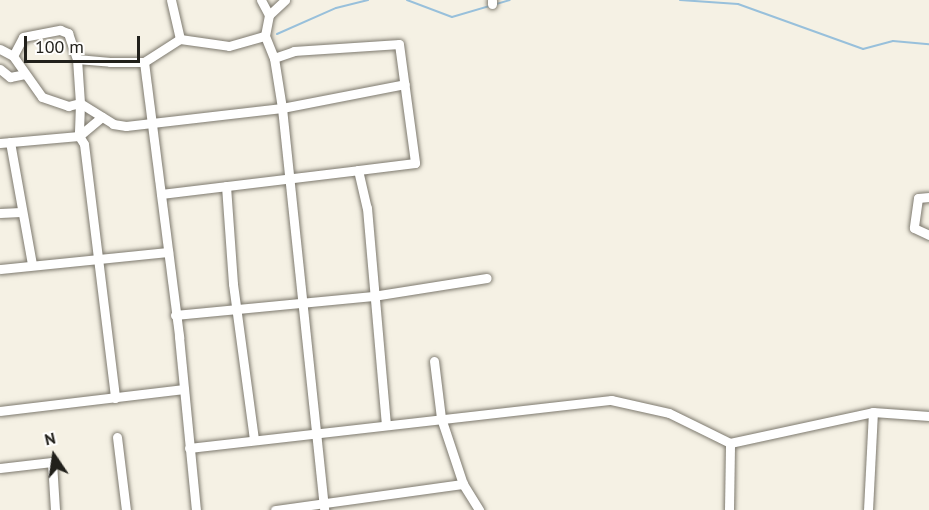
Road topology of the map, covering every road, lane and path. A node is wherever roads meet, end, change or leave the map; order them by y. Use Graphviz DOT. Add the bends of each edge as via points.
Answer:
graph roads {
  1 [pos="171,0"];
  2 [pos="261,0"];
  3 [pos="285,0"];
  4 [pos="269,15"];
  5 [pos="265,36"];
  6 [pos="180,39"];
  7 [pos="0,49"];
  8 [pos="13,56"];
  9 [pos="274,58"];
  10 [pos="77,59"];
  11 [pos="144,62"];
  12 [pos="0,69"];
  13 [pos="25,74"];
  14 [pos="405,84"];
  15 [pos="80,103"];
  16 [pos="282,108"];
  17 [pos="102,117"];
  18 [pos="153,124"];
  19 [pos="79,136"];
  20 [pos="5,142"];
  21 [pos="358,170"];
  22 [pos="289,179"];
  23 [pos="226,186"];
  24 [pos="161,194"];
  25 [pos="929,197"];
  26 [pos="21,212"];
  27 [pos="0,213"];
  28 [pos="929,235"];
  29 [pos="168,252"];
  30 [pos="98,261"];
  31 [pos="32,264"];
  32 [pos="0,269"];
  33 [pos="487,278"];
  34 [pos="373,296"];
  35 [pos="302,304"];
  36 [pos="237,311"];
  37 [pos="175,315"];
  38 [pos="434,361"];
  39 [pos="184,389"];
  40 [pos="115,398"];
  41 [pos="0,411"];
  42 [pos="873,412"];
  43 [pos="929,416"];
  44 [pos="441,418"];
  45 [pos="386,424"];
  46 [pos="316,432"];
  47 [pos="117,437"];
  48 [pos="254,439"];
  49 [pos="730,443"];
  50 [pos="189,448"];
  51 [pos="0,468"];
  52 [pos="463,484"];
  53 [pos="324,507"];
  54 [pos="55,510"];
  55 [pos="126,510"];
  56 [pos="196,510"];
  57 [pos="275,510"];
  58 [pos="479,510"];
  59 [pos="729,510"];
  60 [pos="868,510"];
  1 -- 6 [label="street"];
  2 -- 4 [label="street"];
  3 -- 4 [label="street"];
  4 -- 5 [label="street"];
  5 -- 6 [label="street" via="229,46"];
  5 -- 9 [label="street"];
  6 -- 11 [label="street"];
  7 -- 8 [label="street"];
  8 -- 10 [label="street" via="23,37 60,30 68,33"];
  8 -- 13 [label="street"];
  9 -- 14 [label="street" via="294,51 399,44"];
  9 -- 16 [label="street"];
  10 -- 11 [label="street"];
  10 -- 15 [label="street"];
  11 -- 18 [label="street"];
  12 -- 13 [label="street" via="10,77"];
  13 -- 15 [label="street" via="42,97 68,106"];
  14 -- 16 [label="street"];
  14 -- 21 [label="street" via="415,163"];
  15 -- 17 [label="street"];
  15 -- 19 [label="street"];
  16 -- 18 [label="street"];
  16 -- 22 [label="street"];
  17 -- 18 [label="street" via="126,126"];
  17 -- 19 [label="street"];
  18 -- 24 [label="street"];
  19 -- 20 [label="street"];
  19 -- 30 [label="street" via="88,163"];
  20 -- 26 [label="street"];
  21 -- 22 [label="street"];
  21 -- 34 [label="street" via="367,208"];
  22 -- 23 [label="street"];
  22 -- 35 [label="street"];
  23 -- 24 [label="street"];
  23 -- 36 [label="street"];
  24 -- 29 [label="street"];
  25 -- 28 [label="street" via="918,198 915,228"];
  26 -- 27 [label="street"];
  26 -- 31 [label="street"];
  29 -- 30 [label="street"];
  29 -- 37 [label="street"];
  30 -- 31 [label="street"];
  30 -- 40 [label="street"];
  31 -- 32 [label="street"];
  33 -- 34 [label="street"];
  34 -- 35 [label="street"];
  34 -- 45 [label="street"];
  35 -- 36 [label="street"];
  35 -- 46 [label="street"];
  36 -- 37 [label="street"];
  36 -- 48 [label="street"];
  37 -- 39 [label="street"];
  38 -- 44 [label="street"];
  39 -- 40 [label="street"];
  39 -- 50 [label="street"];
  40 -- 41 [label="street"];
  42 -- 43 [label="street"];
  42 -- 49 [label="street"];
  42 -- 60 [label="street"];
  44 -- 45 [label="street"];
  44 -- 49 [label="street" via="611,400 669,413"];
  44 -- 52 [label="street"];
  45 -- 46 [label="street"];
  46 -- 48 [label="street"];
  46 -- 53 [label="street"];
  47 -- 55 [label="street"];
  48 -- 50 [label="street"];
  49 -- 59 [label="street"];
  50 -- 56 [label="street"];
  51 -- 54 [label="street" via="51,462"];
  52 -- 53 [label="street"];
  52 -- 58 [label="street"];
  53 -- 57 [label="street"];
}
